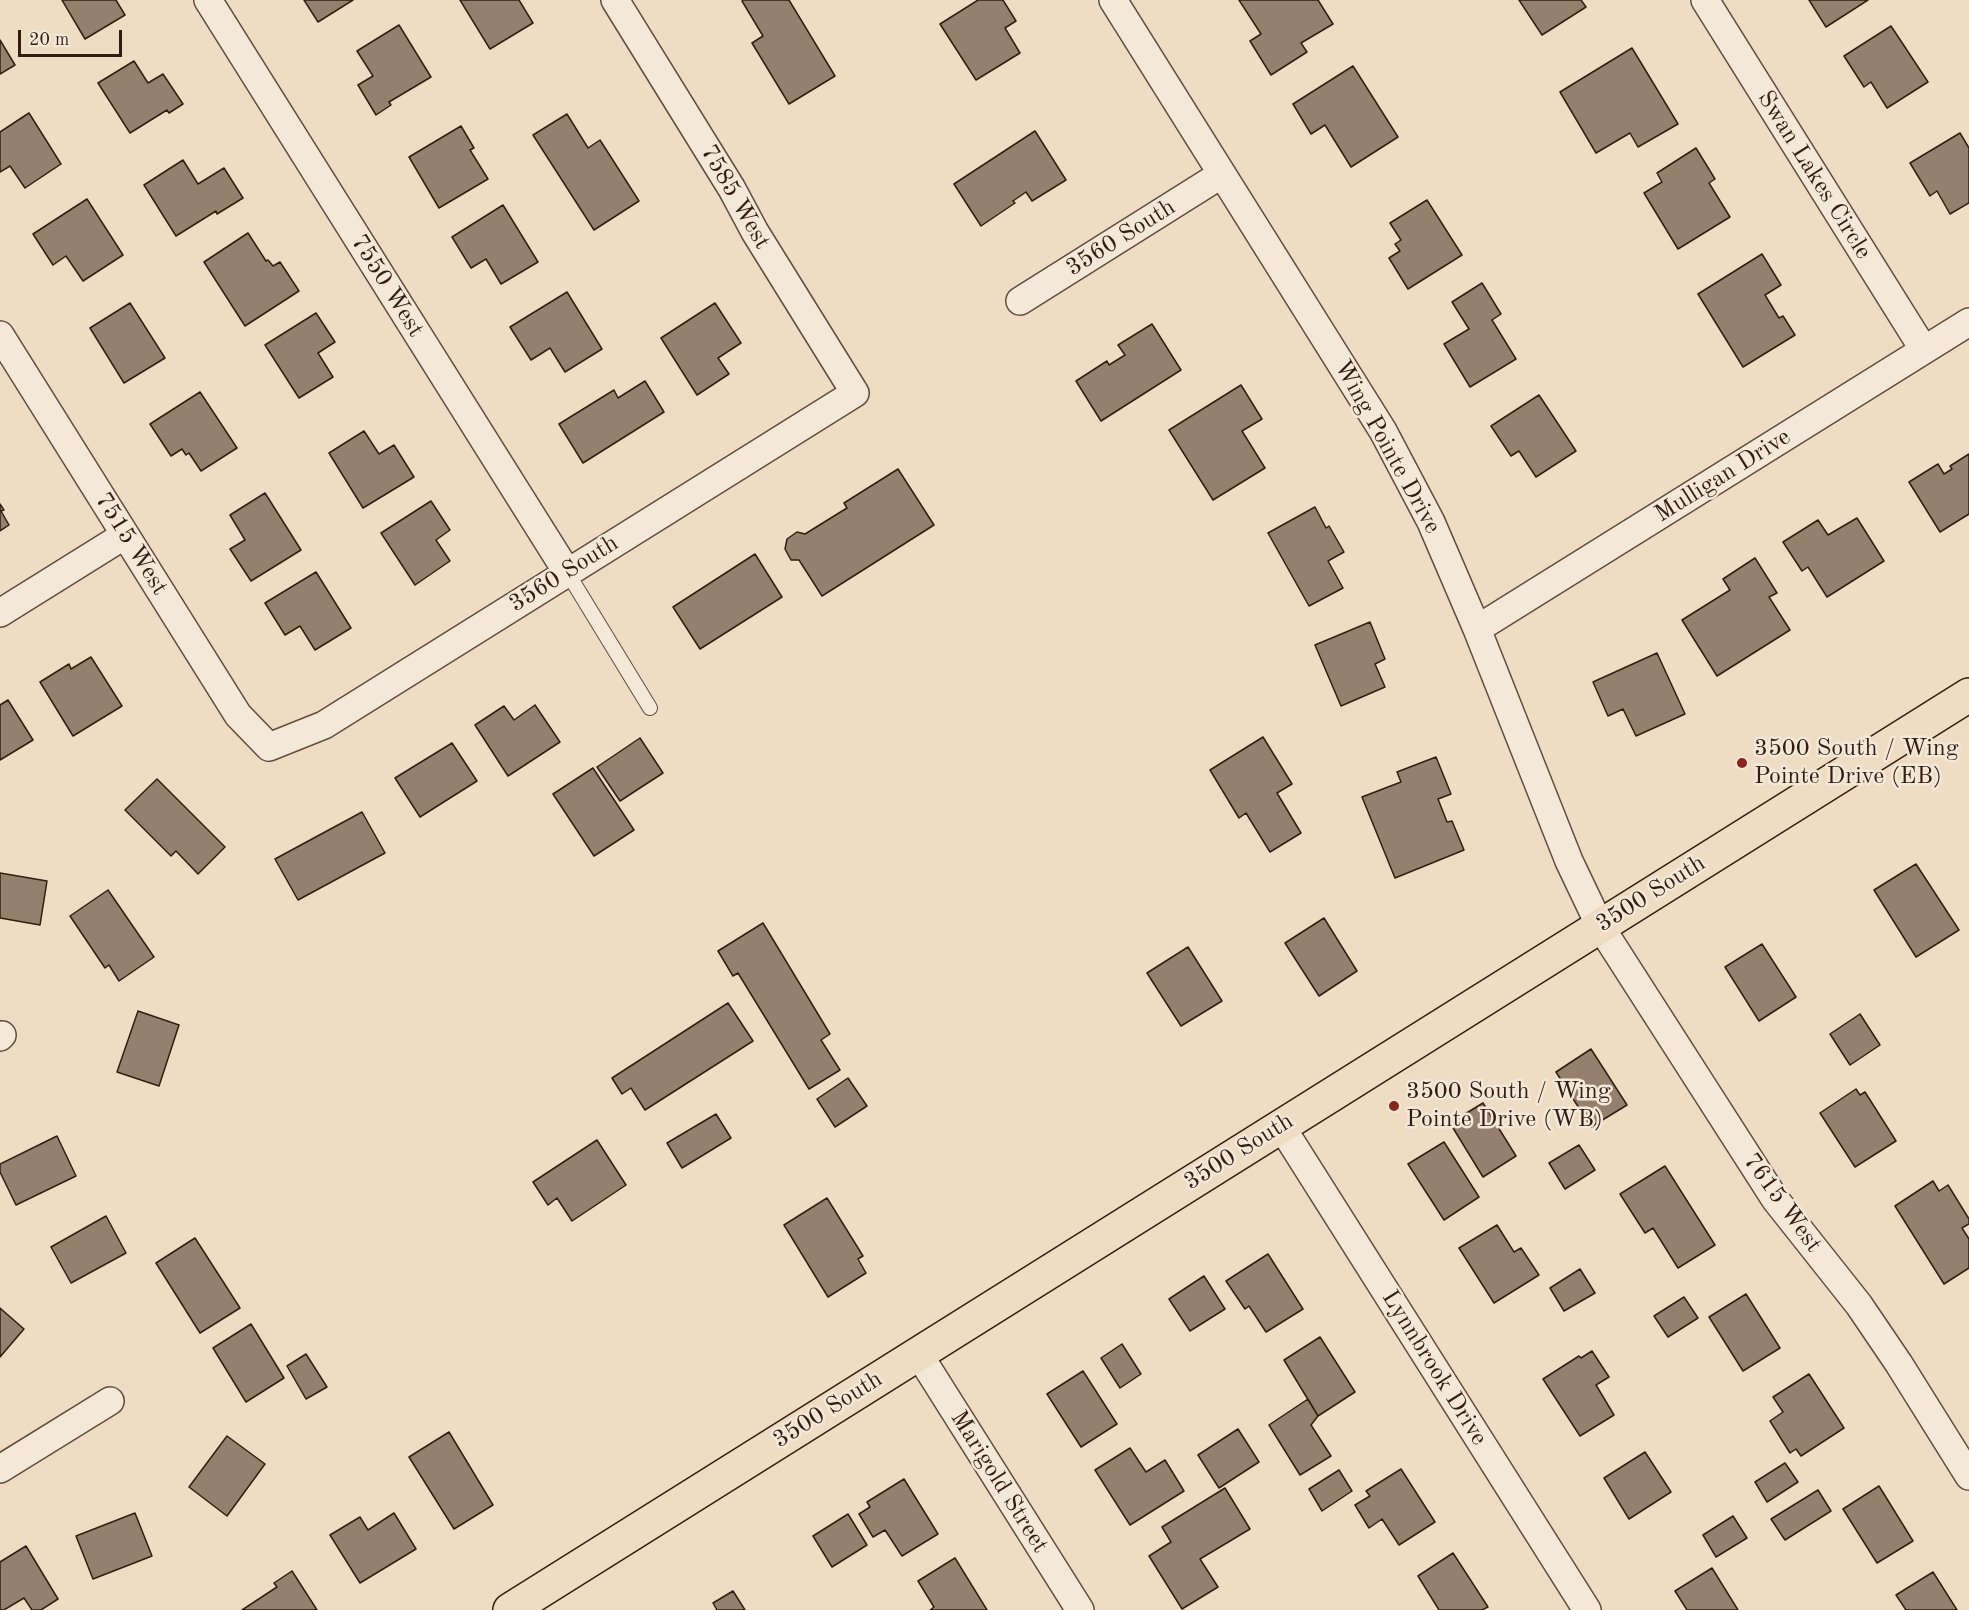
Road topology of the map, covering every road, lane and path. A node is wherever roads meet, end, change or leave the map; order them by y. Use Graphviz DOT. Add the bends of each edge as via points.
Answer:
graph roads {
  1 [pos="208,0"];
  2 [pos="615,0"];
  3 [pos="1113,0"];
  4 [pos="1704,0"];
  5 [pos="1222,174"];
  6 [pos="1020,301"];
  7 [pos="1969,322"];
  8 [pos="0,335"];
  9 [pos="1924,350"];
  10 [pos="855,393"];
  11 [pos="125,535"];
  12 [pos="567,572"];
  13 [pos="0,613"];
  14 [pos="1477,629"];
  15 [pos="1969,694"];
  16 [pos="650,708"];
  17 [pos="269,747"];
  18 [pos="1600,926"];
  19 [pos="1281,1126"];
  20 [pos="918,1353"];
  21 [pos="110,1401"];
  22 [pos="0,1469"];
  23 [pos="1969,1476"];
  24 [pos="524,1606"];
  25 [pos="1080,1610"];
  26 [pos="1587,1610"];
  1 -- 12 [label="street, 7550 West"];
  2 -- 10 [label="street, 7585 West"];
  3 -- 5 [label="street, Wing Pointe Drive"];
  4 -- 9 [label="street, Swan Lakes Circle"];
  5 -- 6 [label="street, 3560 South"];
  5 -- 14 [label="street, Wing Pointe Drive" via="1383,431 1431,522"];
  7 -- 9 [label="street, Mulligan Drive"];
  8 -- 11 [label="street, 7515 West"];
  9 -- 14 [label="street, Mulligan Drive"];
  10 -- 12 [label="street, 3560 South"];
  11 -- 13 [label="street"];
  11 -- 17 [label="street, 7515 West" via="238,715"];
  12 -- 16 [label="lane"];
  12 -- 17 [label="street, 3560 South" via="324,725"];
  14 -- 18 [label="street, Wing Pointe Drive" via="1569,861"];
  15 -- 18 [label="main road, 3500 South"];
  18 -- 19 [label="main road, 3500 South"];
  18 -- 23 [label="street, 7615 West" via="1775,1199 1859,1305"];
  19 -- 20 [label="main road, 3500 South"];
  19 -- 26 [label="street, Lynnbrook Drive"];
  20 -- 24 [label="main road, 3500 South"];
  20 -- 25 [label="street, Marigold Street"];
  21 -- 22 [label="street"];
}
